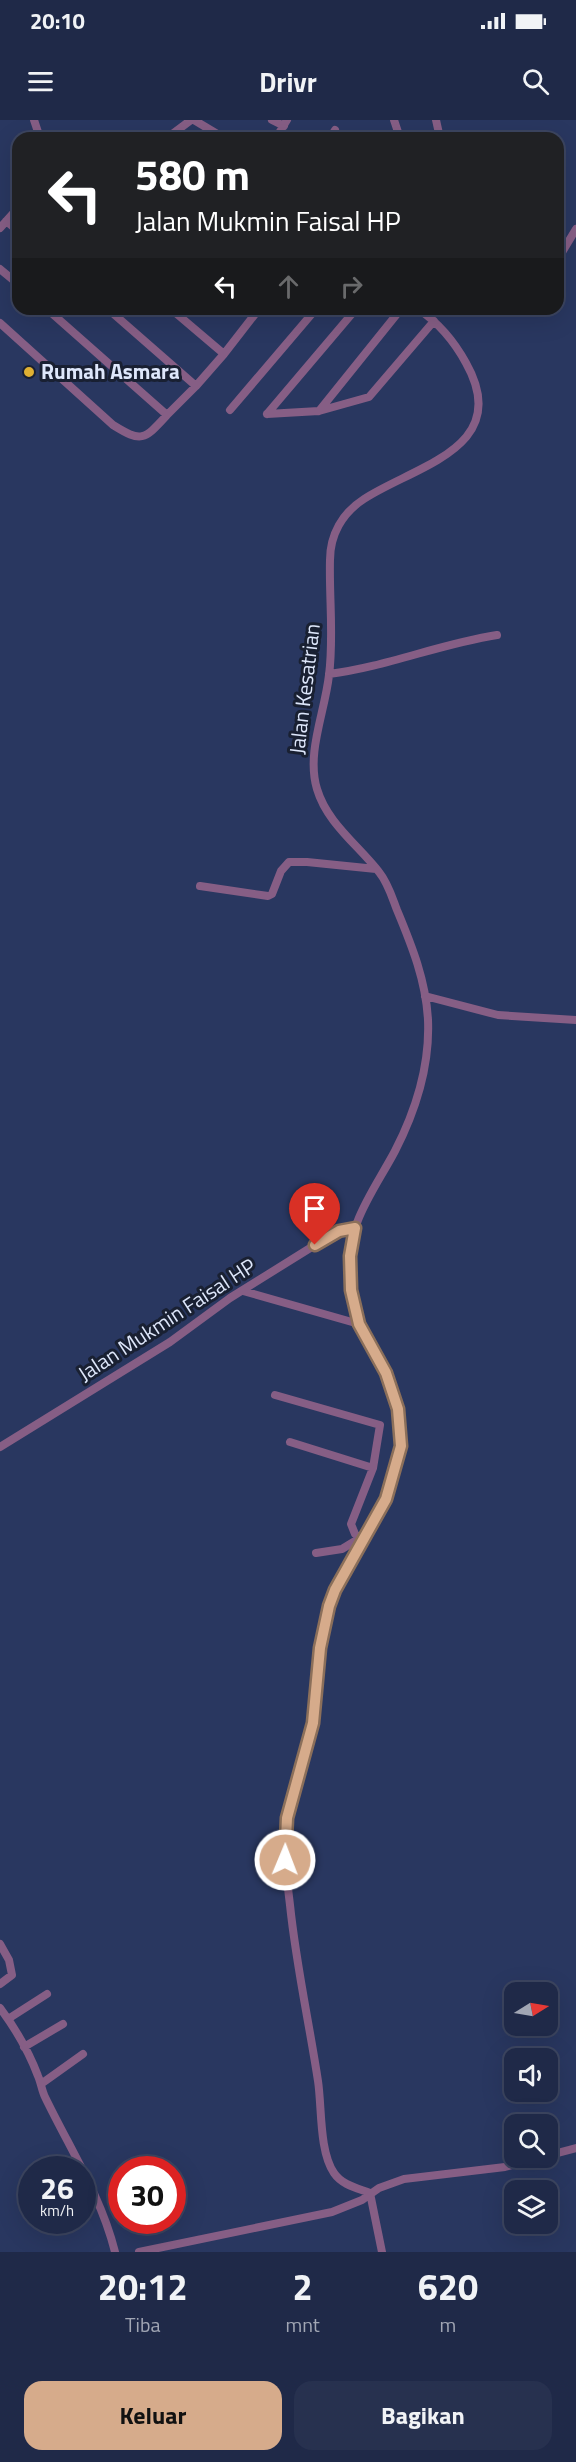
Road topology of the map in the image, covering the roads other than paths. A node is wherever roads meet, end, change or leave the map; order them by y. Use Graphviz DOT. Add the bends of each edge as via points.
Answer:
graph roads {
  1 [pos="192,120"];
  2 [pos="273,120"];
  3 [pos="285,123"];
  4 [pos="175,132"];
  5 [pos="213,132"];
  6 [pos="12,214"];
  7 [pos="6,221"];
  8 [pos="12,226"];
  9 [pos="0,228"];
  10 [pos="576,229"];
  11 [pos="564,249"];
  12 [pos="0,269"];
  13 [pos="12,279"];
  14 [pos="54,315"];
  15 [pos="115,315"];
  16 [pos="178,315"];
  17 [pos="254,315"];
  18 [pos="311,315"];
  19 [pos="351,315"];
  20 [pos="396,315"];
  21 [pos="427,315"];
  22 [pos="434,321"];
  23 [pos="0,323"];
  24 [pos="225,354"];
  25 [pos="196,386"];
  26 [pos="230,410"];
  27 [pos="320,411"];
  28 [pos="167,416"];
  29 [pos="497,635"];
  30 [pos="329,674"];
  31 [pos="376,869"];
  32 [pos="200,886"];
  33 [pos="426,996"];
  34 [pos="576,1020"];
  35 [pos="355,1228"];
  36 [pos="243,1291"];
  37 [pos="359,1324"];
  38 [pos="274,1395"];
  39 [pos="290,1443"];
  40 [pos="0,1447"];
  41 [pos="373,1468"];
  42 [pos="361,1539"];
  43 [pos="316,1553"];
  44 [pos="0,1944"];
  45 [pos="0,1984"];
  46 [pos="47,1994"];
  47 [pos="0,2008"];
  48 [pos="8,2019"];
  49 [pos="63,2024"];
  50 [pos="24,2048"];
  51 [pos="83,2054"];
  52 [pos="41,2084"];
  53 [pos="576,2148"];
  54 [pos="370,2193"];
  55 [pos="115,2252"];
  56 [pos="139,2252"];
  57 [pos="382,2252"];
  1 -- 4 [label="street"];
  1 -- 5 [label="street"];
  2 -- 3 [label="street"];
  6 -- 7 [label="street"];
  7 -- 8 [label="street"];
  7 -- 9 [label="street"];
  10 -- 11 [label="street"];
  12 -- 13 [label="street"];
  14 -- 28 [label="street"];
  15 -- 25 [label="street"];
  16 -- 24 [label="street"];
  17 -- 24 [label="street"];
  18 -- 26 [label="street"];
  19 -- 27 [label="street" via="267,414"];
  20 -- 27 [label="street"];
  21 -- 22 [label="street, Jalan Kesatrian"];
  22 -- 27 [label="street" via="369,397"];
  22 -- 30 [label="street, Jalan Kesatrian" via="451,338 473,375 478,400 475,422 466,438 448,453 365,498 341,521 330,554"];
  23 -- 28 [label="street" via="126,433 135,437 147,435"];
  24 -- 25 [label="street"];
  25 -- 28 [label="street"];
  29 -- 30 [label="street" via="444,645 376,667"];
  30 -- 31 [label="street, Jalan Kesatrian" via="314,758 317,790 334,821"];
  31 -- 32 [label="street" via="289,862 268,896"];
  31 -- 33 [label="street, Jalan Kesatrian" via="388,886"];
  33 -- 34 [label="street" via="498,1015"];
  33 -- 35 [label="street, Jalan Kesatrian" via="428,1047 423,1078 409,1120 364,1203"];
  35 -- 36 [label="street, Jalan Mukmin Faisal HP" via="332,1235"];
  35 -- 37 [label="street, Jalan Kesatrian" via="349,1275"];
  36 -- 37 [label="street"];
  36 -- 40 [label="street, Jalan Mukmin Faisal HP" via="170,1342"];
  37 -- 42 [label="street, Jalan Kesatrian" via="386,1373 398,1409 401,1446 386,1499"];
  38 -- 41 [label="street" via="380,1425"];
  39 -- 41 [label="street"];
  41 -- 42 [label="street" via="351,1524"];
  42 -- 43 [label="street" via="342,1549"];
  42 -- 54 [label="street, Jalan Kesatrian" via="329,1606 320,1648 313,1723 287,1818 285,1860 327,2155 337,2177"];
  44 -- 45 [label="street" via="12,1975"];
  46 -- 48 [label="street"];
  47 -- 48 [label="street"];
  48 -- 50 [label="street"];
  49 -- 50 [label="street"];
  50 -- 52 [label="street"];
  51 -- 52 [label="street"];
  52 -- 55 [label="street" via="98,2199"];
  53 -- 54 [label="street" via="517,2165 404,2179"];
  54 -- 56 [label="street" via="353,2204 312,2217"];
  54 -- 57 [label="street"];
}
